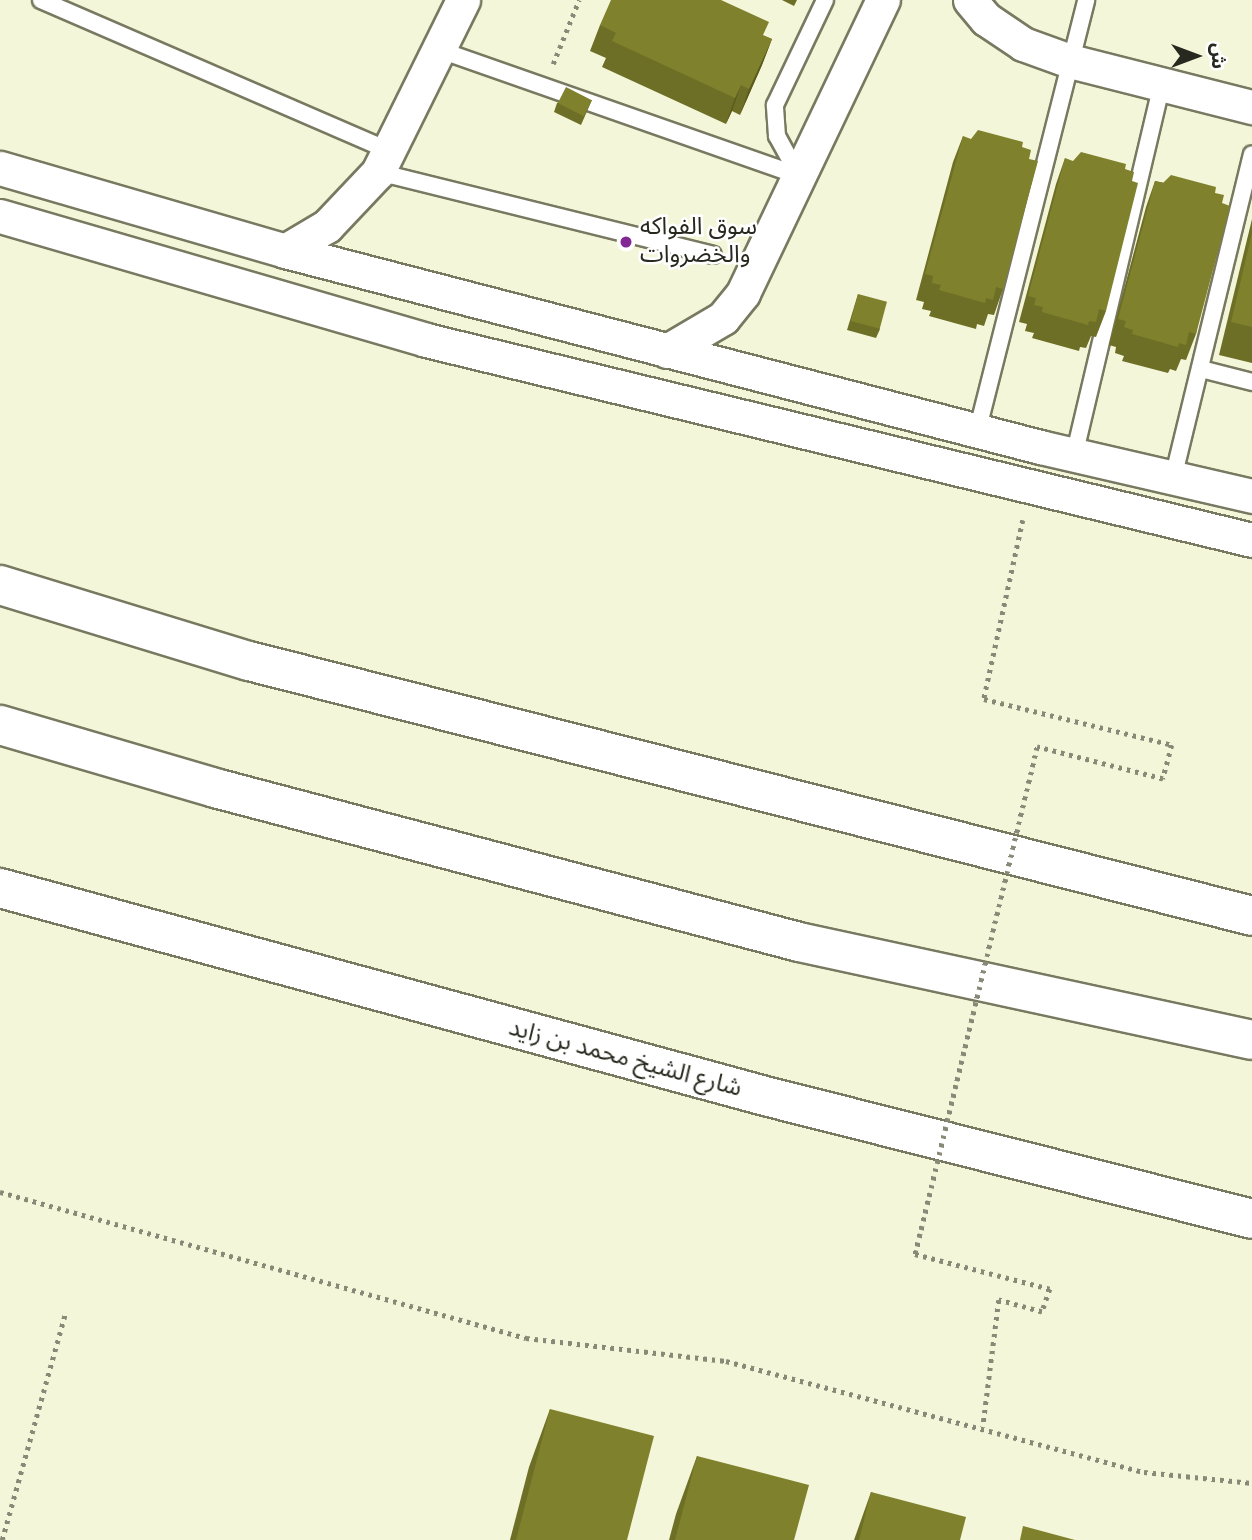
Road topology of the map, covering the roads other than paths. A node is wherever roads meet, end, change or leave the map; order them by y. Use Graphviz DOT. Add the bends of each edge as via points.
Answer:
graph roads {
  1 [pos="41,0"];
  2 [pos="463,0"];
  3 [pos="825,0"];
  4 [pos="883,0"];
  5 [pos="970,0"];
  6 [pos="1086,0"];
  7 [pos="440,50"];
  8 [pos="1070,61"];
  9 [pos="1162,85"];
  10 [pos="1252,107"];
  11 [pos="1252,154"];
  12 [pos="384,162"];
  13 [pos="0,168"];
  14 [pos="799,176"];
  15 [pos="0,216"];
  16 [pos="285,251"];
  17 [pos="713,255"];
  18 [pos="667,351"];
  19 [pos="1201,369"];
  20 [pos="1252,382"];
  21 [pos="977,432"];
  22 [pos="1074,456"];
  23 [pos="1173,478"];
  24 [pos="1252,496"];
  25 [pos="1252,540"];
  26 [pos="0,585"];
  27 [pos="0,725"];
  28 [pos="0,888"];
  29 [pos="1252,916"];
  30 [pos="1252,1040"];
  31 [pos="1252,1219"];
  1 -- 12 [label="lane"];
  2 -- 7 [label="street"];
  3 -- 14 [label="lane" via="775,106 777,136"];
  4 -- 14 [label="street"];
  5 -- 8 [label="street" via="986,19 1023,44"];
  6 -- 8 [label="lane"];
  7 -- 12 [label="street"];
  7 -- 14 [label="lane"];
  8 -- 9 [label="street"];
  8 -- 21 [label="lane"];
  9 -- 10 [label="street"];
  9 -- 22 [label="lane"];
  11 -- 19 [label="lane"];
  12 -- 16 [label="street" via="327,226"];
  12 -- 17 [label="lane"];
  13 -- 16 [label="street"];
  14 -- 18 [label="street" via="743,293 723,318"];
  15 -- 25 [label="street" via="426,341"];
  16 -- 18 [label="street"];
  18 -- 21 [label="street"];
  19 -- 20 [label="lane"];
  19 -- 23 [label="lane"];
  21 -- 22 [label="street"];
  22 -- 23 [label="street"];
  23 -- 24 [label="street"];
  26 -- 29 [label="highway" via="249,661"];
  27 -- 30 [label="highway" via="215,788 799,942"];
  28 -- 31 [label="highway, شارع الشيخ محمد بن زايد" via="751,1092"];
}
